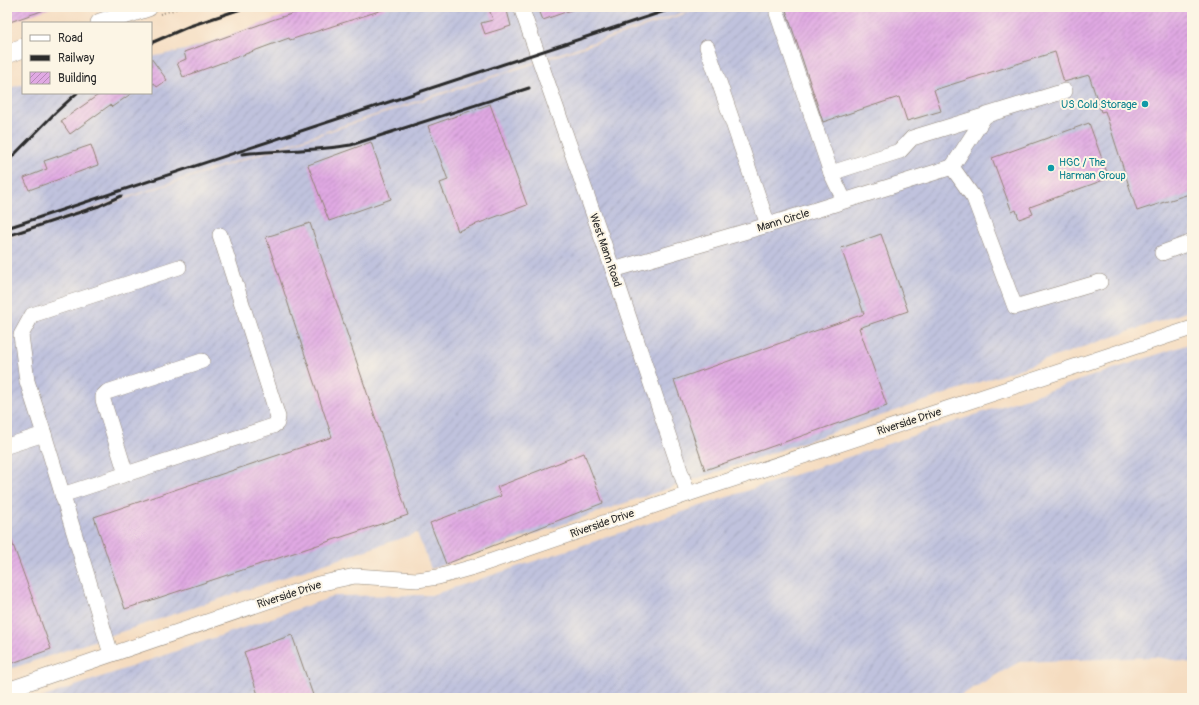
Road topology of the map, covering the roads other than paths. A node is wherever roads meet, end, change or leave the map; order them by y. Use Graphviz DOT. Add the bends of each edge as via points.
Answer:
graph roads {
  1 [pos="148,7"];
  2 [pos="520,7"];
  3 [pos="776,13"];
  4 [pos="110,16"];
  5 [pos="707,47"];
  6 [pos="22,48"];
  7 [pos="7,54"];
  8 [pos="1065,91"];
  9 [pos="985,116"];
  10 [pos="952,167"];
  11 [pos="831,172"];
  12 [pos="844,200"];
  13 [pos="768,225"];
  14 [pos="220,235"];
  15 [pos="1192,242"];
  16 [pos="1162,254"];
  17 [pos="179,267"];
  18 [pos="613,270"];
  19 [pos="1100,282"];
  20 [pos="1192,328"];
  21 [pos="202,361"];
  22 [pos="44,434"];
  23 [pos="7,446"];
  24 [pos="126,474"];
  25 [pos="688,494"];
  26 [pos="62,495"];
  27 [pos="111,654"];
  28 [pos="7,690"];
  1 -- 4 [label="main road"];
  2 -- 18 [label="street, West Mann Road"];
  3 -- 11 [label="street"];
  5 -- 13 [label="street"];
  6 -- 7 [label="main road"];
  8 -- 9 [label="street"];
  9 -- 10 [label="street"];
  9 -- 11 [label="street" via="912,138 900,151"];
  10 -- 12 [label="street, Mann Circle"];
  10 -- 19 [label="street" via="974,198 1014,306"];
  11 -- 12 [label="street"];
  12 -- 13 [label="street, Mann Circle"];
  13 -- 18 [label="street, Mann Circle"];
  14 -- 24 [label="street" via="278,418 277,423"];
  15 -- 16 [label="street"];
  17 -- 22 [label="street" via="32,315 21,334 27,381"];
  18 -- 25 [label="street, West Mann Road"];
  20 -- 25 [label="street, Riverside Drive"];
  21 -- 24 [label="street" via="107,392 103,396"];
  22 -- 23 [label="street"];
  22 -- 26 [label="street"];
  24 -- 26 [label="street"];
  25 -- 27 [label="street, Riverside Drive" via="438,577 417,580 355,576 318,584"];
  26 -- 27 [label="street"];
  27 -- 28 [label="street, Riverside Drive"];
}
